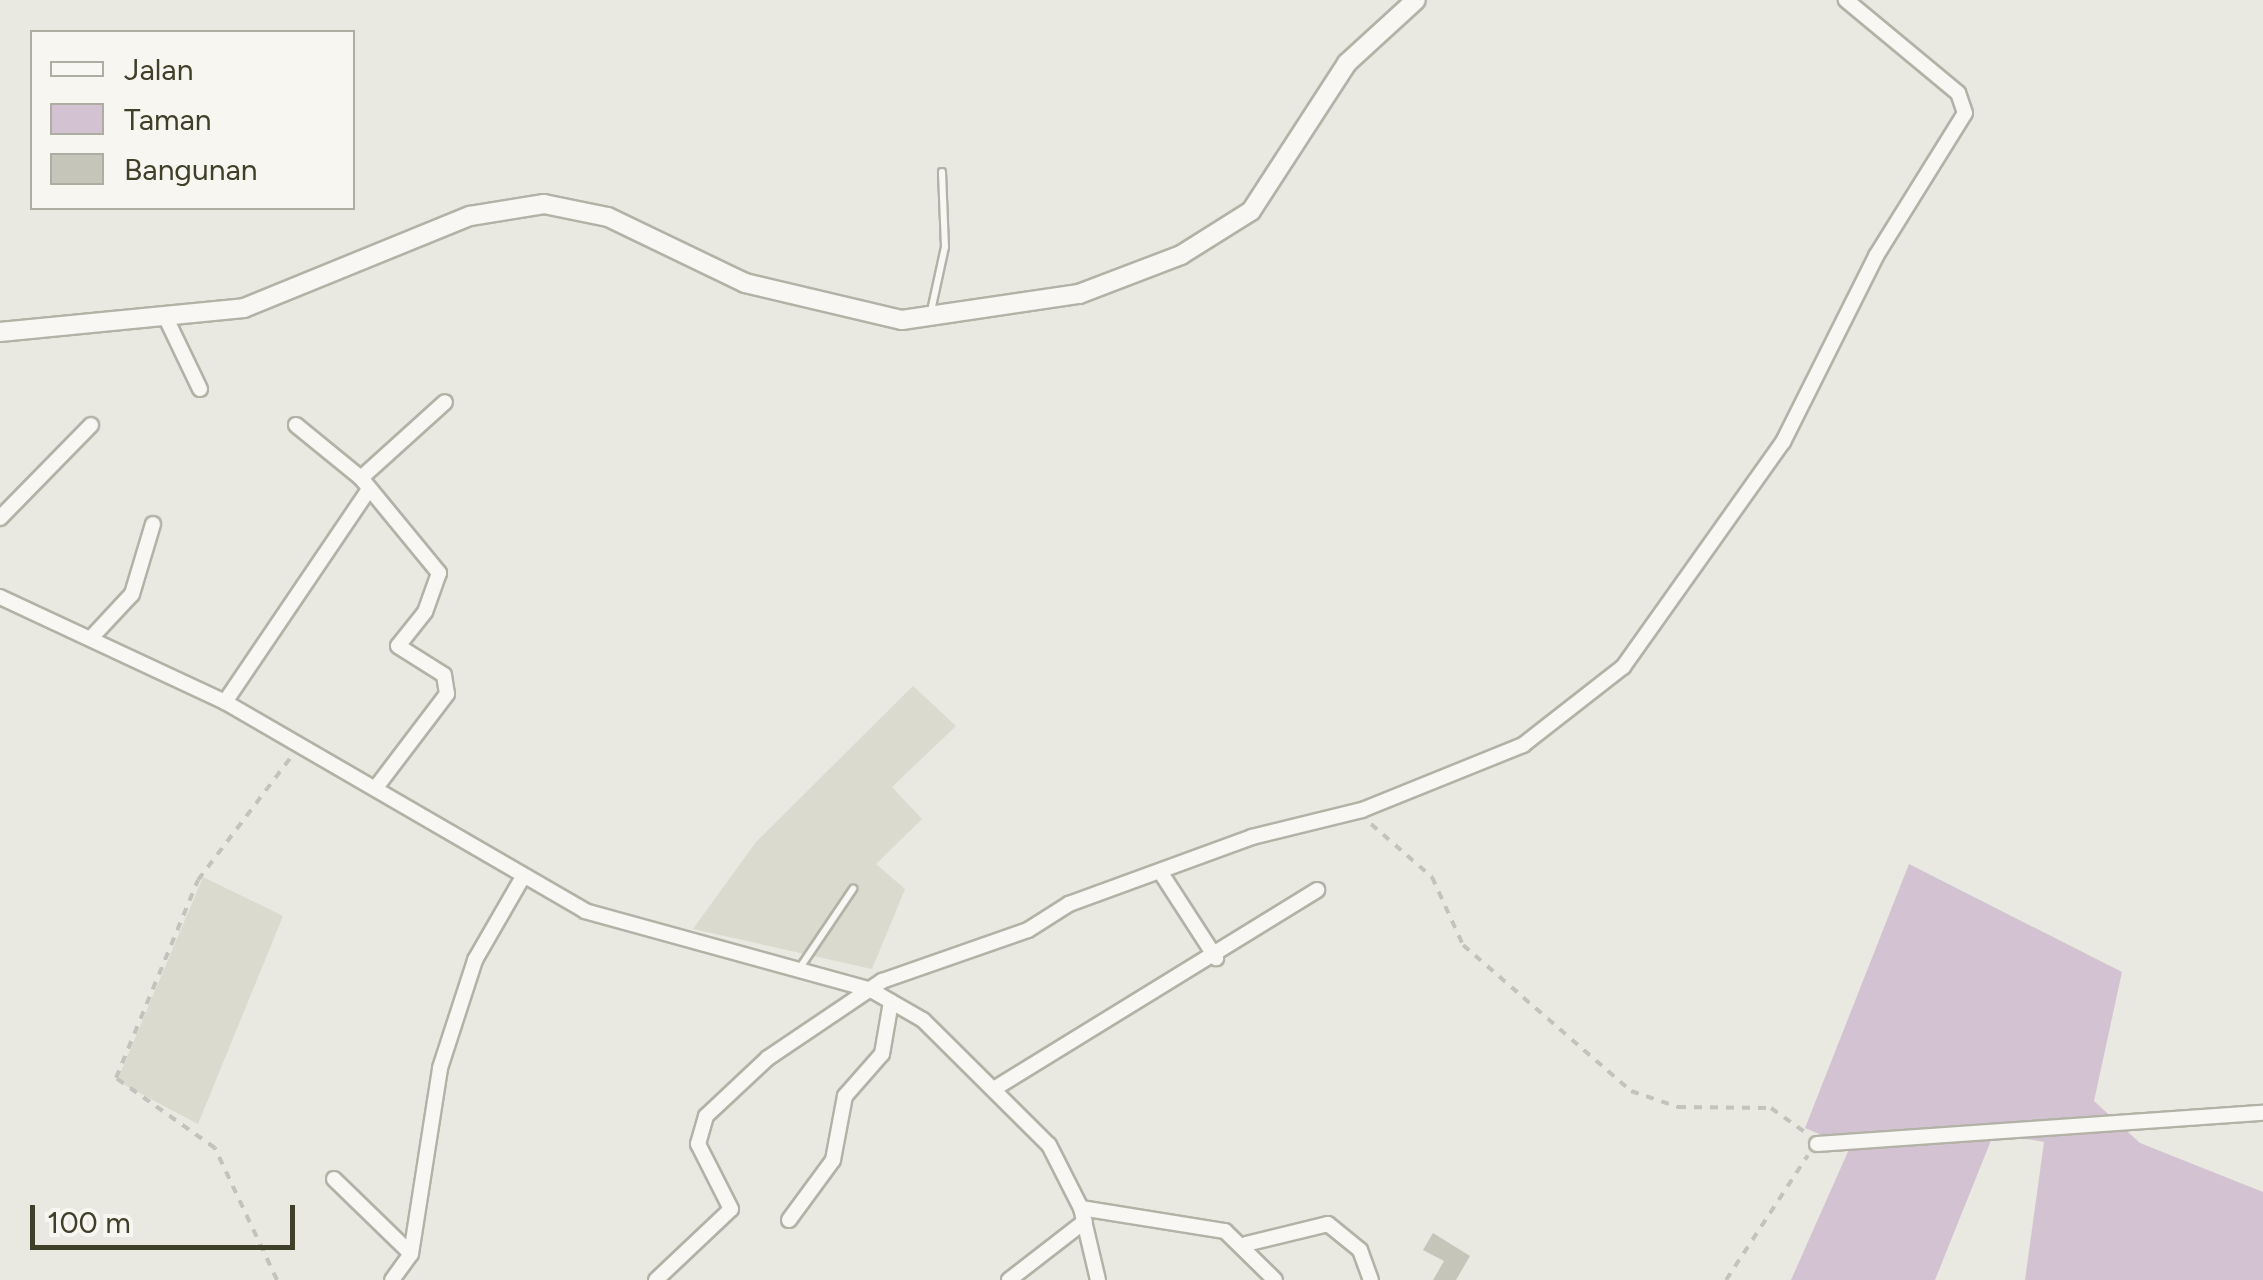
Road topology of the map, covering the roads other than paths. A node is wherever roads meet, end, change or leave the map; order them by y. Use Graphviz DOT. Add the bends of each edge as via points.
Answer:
graph roads {
  1 [pos="1416,0"];
  2 [pos="1846,0"];
  3 [pos="942,172"];
  4 [pos="165,316"];
  5 [pos="928,322"];
  6 [pos="0,332"];
  7 [pos="200,390"];
  8 [pos="445,402"];
  9 [pos="91,424"];
  10 [pos="296,426"];
  11 [pos="365,483"];
  12 [pos="0,518"];
  13 [pos="153,524"];
  14 [pos="0,598"];
  15 [pos="91,638"];
  16 [pos="225,702"];
  17 [pos="374,789"];
  18 [pos="1163,876"];
  19 [pos="524,877"];
  20 [pos="853,889"];
  21 [pos="1318,890"];
  22 [pos="1216,958"];
  23 [pos="799,969"];
  24 [pos="871,990"];
  25 [pos="891,1002"];
  26 [pos="997,1087"];
  27 [pos="2263,1113"];
  28 [pos="1817,1144"];
  29 [pos="334,1179"];
  30 [pos="1083,1214"];
  31 [pos="789,1220"];
  32 [pos="1246,1244"];
  33 [pos="410,1254"];
  34 [pos="392,1280"];
  35 [pos="656,1280"];
  36 [pos="1009,1280"];
  37 [pos="1098,1280"];
  38 [pos="1275,1280"];
  39 [pos="1370,1280"];
  1 -- 5 [label="street" via="1347,63 1274,182 1216,237 1079,294"];
  2 -- 18 [label="street" via="1958,93 1965,113 1876,256 1783,442 1635,652 1588,698 1524,745 1362,810 1252,837"];
  3 -- 5 [label="lane" via="945,247"];
  4 -- 5 [label="street" via="278,300 470,216 544,204 608,217 745,284"];
  4 -- 6 [label="street"];
  4 -- 7 [label="street"];
  8 -- 11 [label="street"];
  9 -- 12 [label="street"];
  10 -- 11 [label="street"];
  11 -- 16 [label="street"];
  11 -- 17 [label="street" via="437,566 426,612 398,646 449,684"];
  13 -- 15 [label="street" via="132,594"];
  14 -- 15 [label="street"];
  15 -- 16 [label="street"];
  16 -- 17 [label="street"];
  17 -- 19 [label="street"];
  18 -- 22 [label="street"];
  18 -- 24 [label="street" via="1069,904 1028,930"];
  19 -- 23 [label="street" via="626,928"];
  19 -- 33 [label="street" via="474,960 440,1068"];
  20 -- 23 [label="lane"];
  21 -- 22 [label="street"];
  22 -- 26 [label="street"];
  23 -- 24 [label="street"];
  24 -- 25 [label="street"];
  24 -- 35 [label="street" via="768,1058 706,1116 698,1144 731,1208"];
  25 -- 26 [label="street"];
  25 -- 31 [label="street" via="882,1054 846,1096 840,1146"];
  26 -- 30 [label="street" via="1049,1146"];
  27 -- 28 [label="street"];
  29 -- 33 [label="street"];
  30 -- 32 [label="street" via="1224,1230"];
  30 -- 36 [label="street"];
  30 -- 37 [label="street"];
  32 -- 38 [label="street"];
  32 -- 39 [label="street" via="1328,1224 1360,1250"];
  33 -- 34 [label="street"];
}
